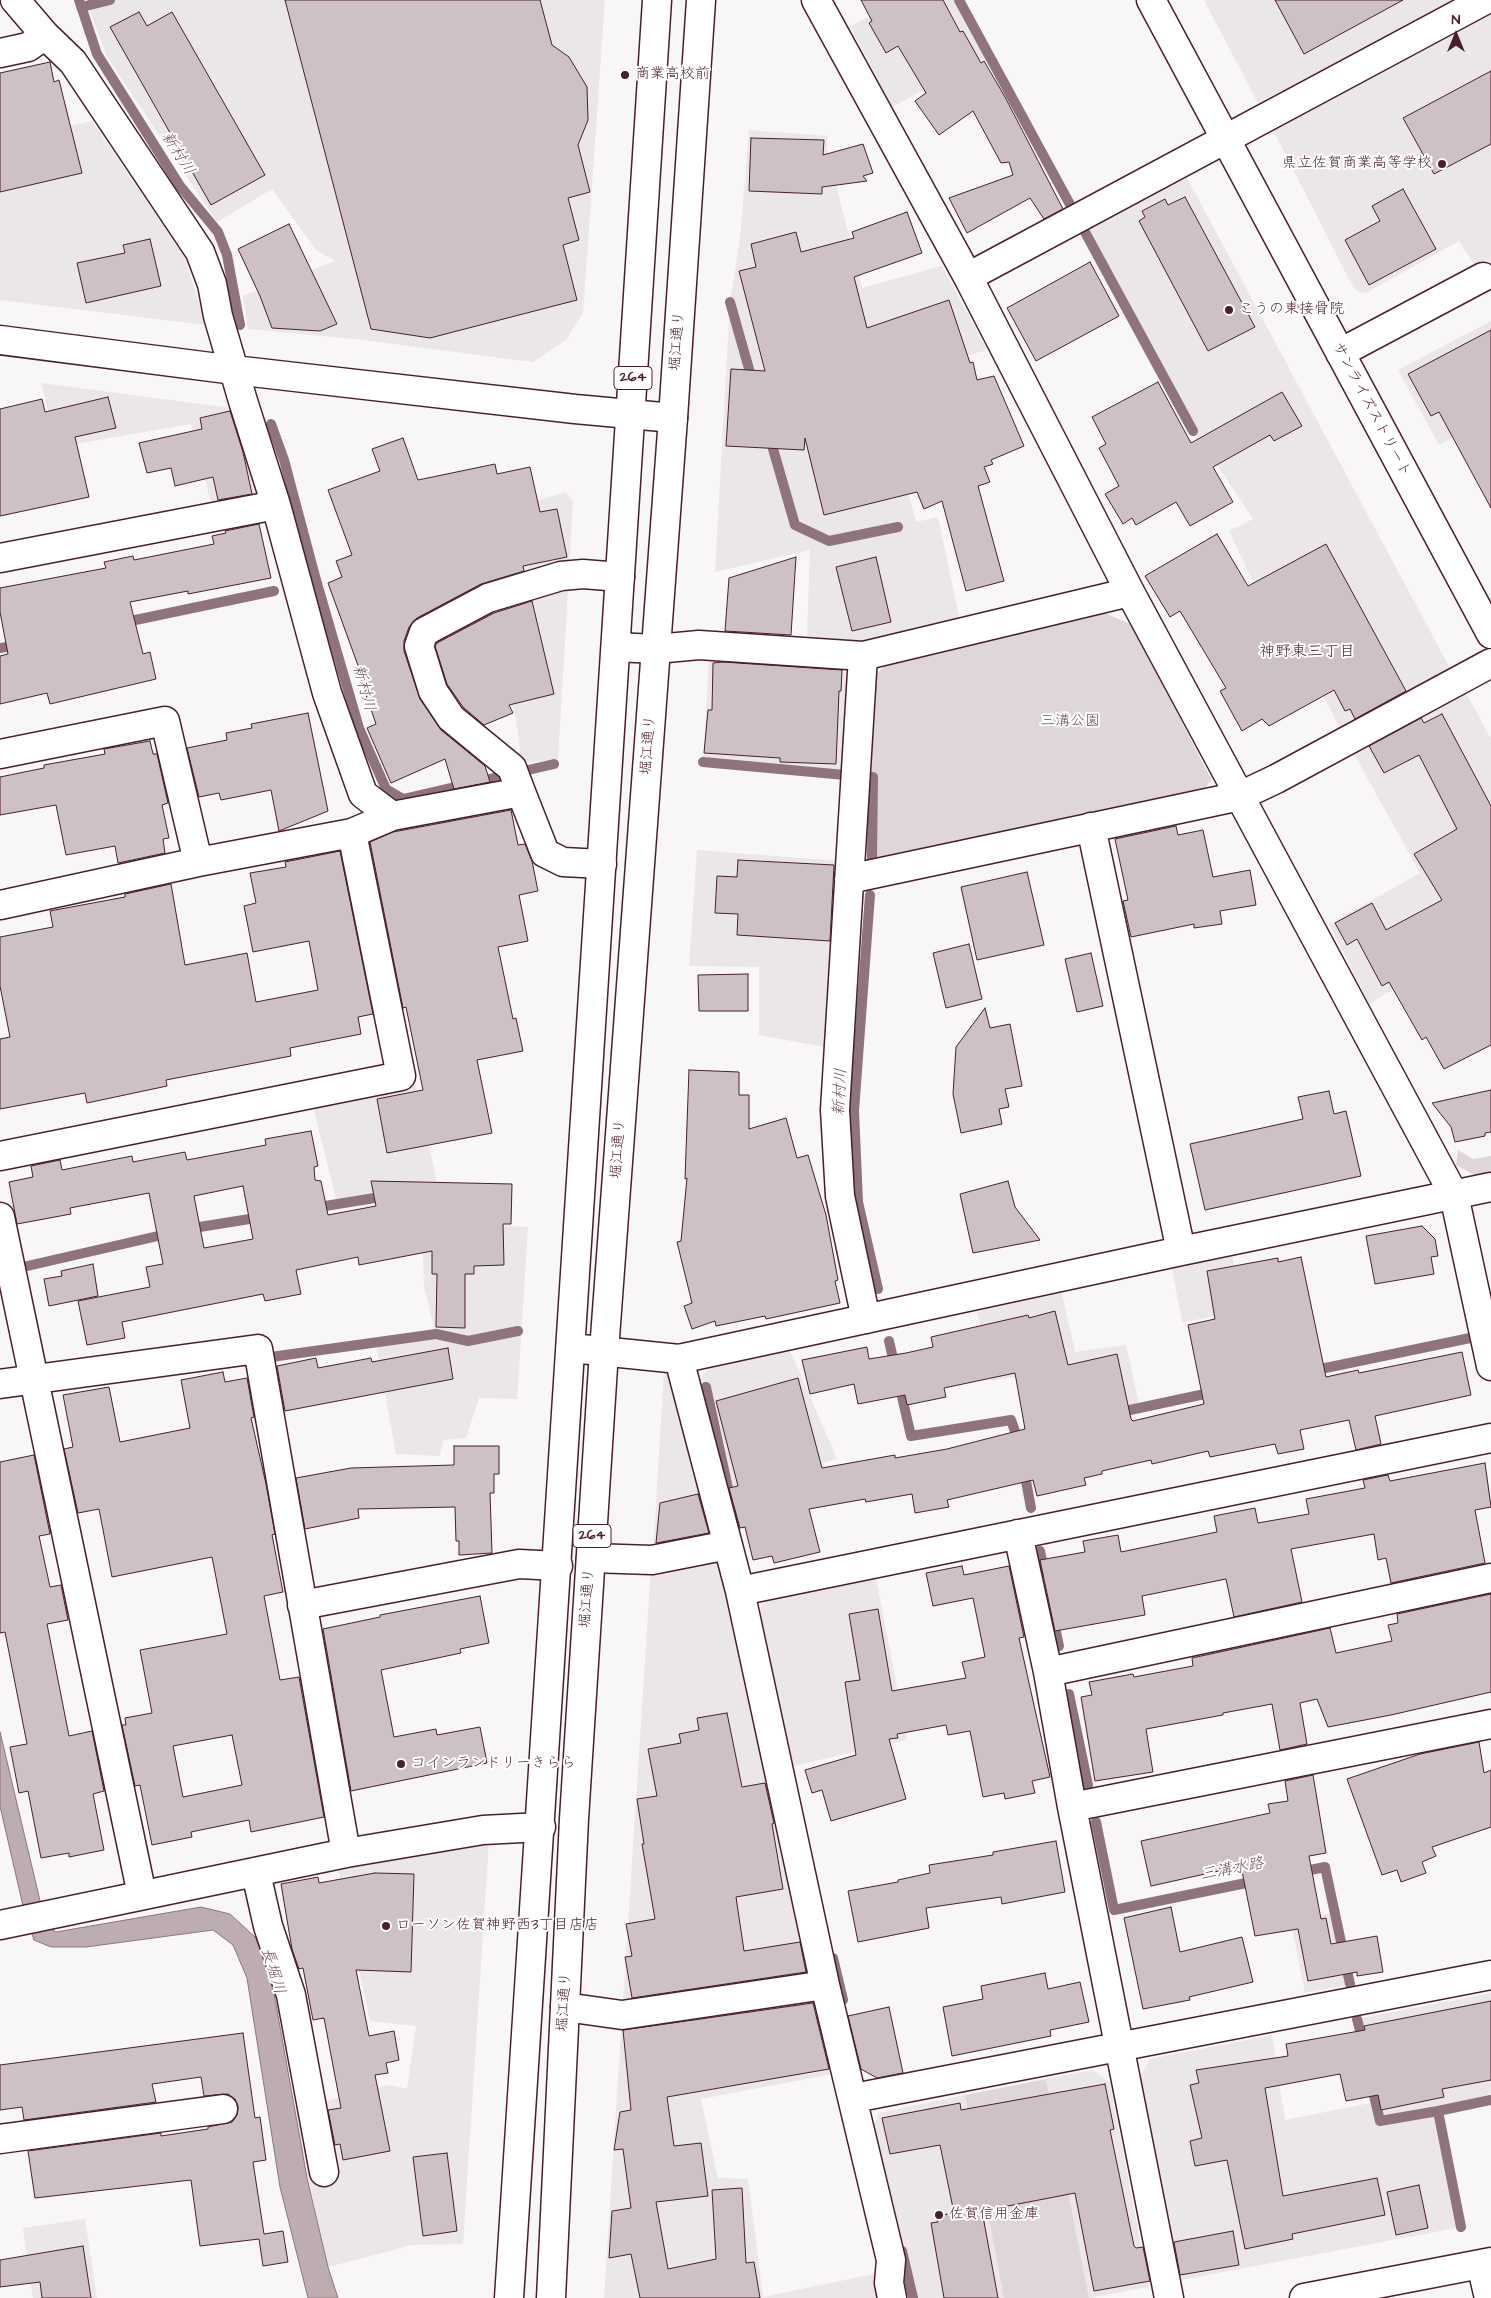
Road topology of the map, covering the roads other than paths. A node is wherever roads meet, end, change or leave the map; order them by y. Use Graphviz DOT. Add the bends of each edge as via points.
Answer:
graph roads {
  1 [pos="15,0"];
  2 [pos="657,0"];
  3 [pos="700,0"];
  4 [pos="816,0"];
  5 [pos="1151,0"];
  6 [pos="1485,0"];
  7 [pos="45,35"];
  8 [pos="0,53"];
  9 [pos="1225,138"];
  10 [pos="968,277"];
  11 [pos="1483,277"];
  12 [pos="0,340"];
  13 [pos="1340,353"];
  14 [pos="234,370"];
  15 [pos="631,415"];
  16 [pos="673,418"];
  17 [pos="276,504"];
  18 [pos="0,558"];
  19 [pos="620,577"];
  20 [pos="1130,592"];
  21 [pos="1491,634"];
  22 [pos="616,647"];
  23 [pos="656,649"];
  24 [pos="863,656"];
  25 [pos="1491,663"];
  26 [pos="0,754"];
  27 [pos="516,780"];
  28 [pos="1240,796"];
  29 [pos="392,816"];
  30 [pos="1091,828"];
  31 [pos="352,833"];
  32 [pos="198,862"];
  33 [pos="602,864"];
  34 [pos="849,879"];
  35 [pos="0,905"];
  36 [pos="0,1156"];
  37 [pos="1491,1187"];
  38 [pos="1454,1195"];
  39 [pos="0,1217"];
  40 [pos="1181,1251"];
  41 [pos="866,1319"];
  42 [pos="572,1348"];
  43 [pos="604,1352"];
  44 [pos="679,1359"];
  45 [pos="1491,1366"];
  46 [pos="33,1379"];
  47 [pos="0,1384"];
  48 [pos="1491,1438"];
  49 [pos="1018,1534"];
  50 [pos="728,1545"];
  51 [pos="591,1558"];
  52 [pos="558,1566"];
  53 [pos="1491,1578"];
  54 [pos="740,1591"];
  55 [pos="302,1605"];
  56 [pos="1048,1672"];
  57 [pos="1491,1724"];
  58 [pos="1072,1808"];
  59 [pos="541,1827"];
  60 [pos="346,1854"];
  61 [pos="256,1873"];
  62 [pos="142,1895"];
  63 [pos="24,1920"];
  64 [pos="1491,1975"];
  65 [pos="825,1985"];
  66 [pos="565,2007"];
  67 [pos="1119,2046"];
  68 [pos="854,2098"];
  69 [pos="223,2109"];
  70 [pos="0,2140"];
  71 [pos="324,2172"];
  72 [pos="1486,2263"];
  73 [pos="509,2298"];
  74 [pos="551,2298"];
  75 [pos="892,2298"];
  76 [pos="1169,2298"];
  77 [pos="1304,2298"];
  78 [pos="1489,2298"];
  1 -- 7 [label="main road"];
  2 -- 15 [label="main road, 264"];
  3 -- 16 [label="main road, 堀江通り / 264"];
  4 -- 10 [label="main road"];
  5 -- 9 [label="main road, サンライズストリート"];
  6 -- 9 [label="main road"];
  7 -- 8 [label="main road" via="28,47"];
  7 -- 14 [label="main road" via="73,62 200,252 212,284"];
  9 -- 10 [label="main road"];
  9 -- 13 [label="main road, サンライズストリート"];
  10 -- 20 [label="main road"];
  11 -- 13 [label="main road"];
  12 -- 14 [label="main road"];
  13 -- 21 [label="main road, サンライズストリート"];
  14 -- 15 [label="main road"];
  14 -- 17 [label="main road"];
  15 -- 16 [label="main road"];
  15 -- 19 [label="main road, 264"];
  16 -- 23 [label="main road, 堀江通り / 264"];
  17 -- 18 [label="main road"];
  17 -- 29 [label="main road" via="327,693 363,794"];
  19 -- 22 [label="main road, 264"];
  19 -- 27 [label="main road" via="561,576 488,598 424,632 419,646 433,691 451,718"];
  20 -- 24 [label="main road"];
  20 -- 28 [label="main road"];
  22 -- 23 [label="main road"];
  22 -- 33 [label="main road, 264"];
  23 -- 24 [label="main road" via="700,645"];
  23 -- 43 [label="main road, 堀江通り / 264"];
  24 -- 34 [label="main road"];
  25 -- 28 [label="main road"];
  26 -- 32 [label="main road" via="165,720"];
  27 -- 29 [label="main road"];
  27 -- 33 [label="main road" via="545,853 563,862"];
  28 -- 30 [label="main road"];
  28 -- 38 [label="main road"];
  29 -- 31 [label="main road"];
  30 -- 34 [label="main road"];
  30 -- 40 [label="main road"];
  31 -- 32 [label="main road"];
  31 -- 36 [label="main road" via="401,1076"];
  32 -- 35 [label="main road"];
  33 -- 42 [label="main road, 264"];
  34 -- 41 [label="main road" via="835,1110 840,1196"];
  37 -- 38 [label="main road"];
  38 -- 40 [label="main road"];
  38 -- 45 [label="main road"];
  39 -- 46 [label="main road"];
  40 -- 41 [label="main road"];
  41 -- 44 [label="main road"];
  42 -- 43 [label="main road"];
  42 -- 52 [label="main road, 264"];
  43 -- 44 [label="main road"];
  43 -- 51 [label="main road, 堀江通り / 264"];
  44 -- 50 [label="main road"];
  46 -- 47 [label="main road"];
  46 -- 55 [label="main road" via="258,1349"];
  46 -- 62 [label="main road"];
  48 -- 49 [label="main road"];
  49 -- 54 [label="main road"];
  49 -- 56 [label="main road"];
  50 -- 51 [label="main road" via="652,1560"];
  50 -- 54 [label="main road"];
  51 -- 66 [label="main road, 堀江通り / 264"];
  52 -- 55 [label="main road" via="519,1564"];
  52 -- 59 [label="main road, 264"];
  53 -- 56 [label="main road"];
  54 -- 65 [label="main road"];
  55 -- 60 [label="main road"];
  56 -- 58 [label="main road"];
  57 -- 58 [label="main road"];
  58 -- 67 [label="main road"];
  59 -- 60 [label="main road" via="483,1830"];
  59 -- 73 [label="main road, 264"];
  60 -- 61 [label="main road"];
  61 -- 62 [label="main road"];
  61 -- 71 [label="main road" via="268,1926 291,1995"];
  62 -- 63 [label="main road"];
  64 -- 67 [label="main road"];
  65 -- 66 [label="main road" via="622,2015"];
  65 -- 68 [label="main road"];
  66 -- 74 [label="main road, 堀江通り / 264"];
  67 -- 68 [label="main road"];
  67 -- 76 [label="main road"];
  68 -- 75 [label="main road" via="891,2260"];
  69 -- 70 [label="main road"];
  72 -- 77 [label="main road"];
  72 -- 78 [label="main road"];
}
